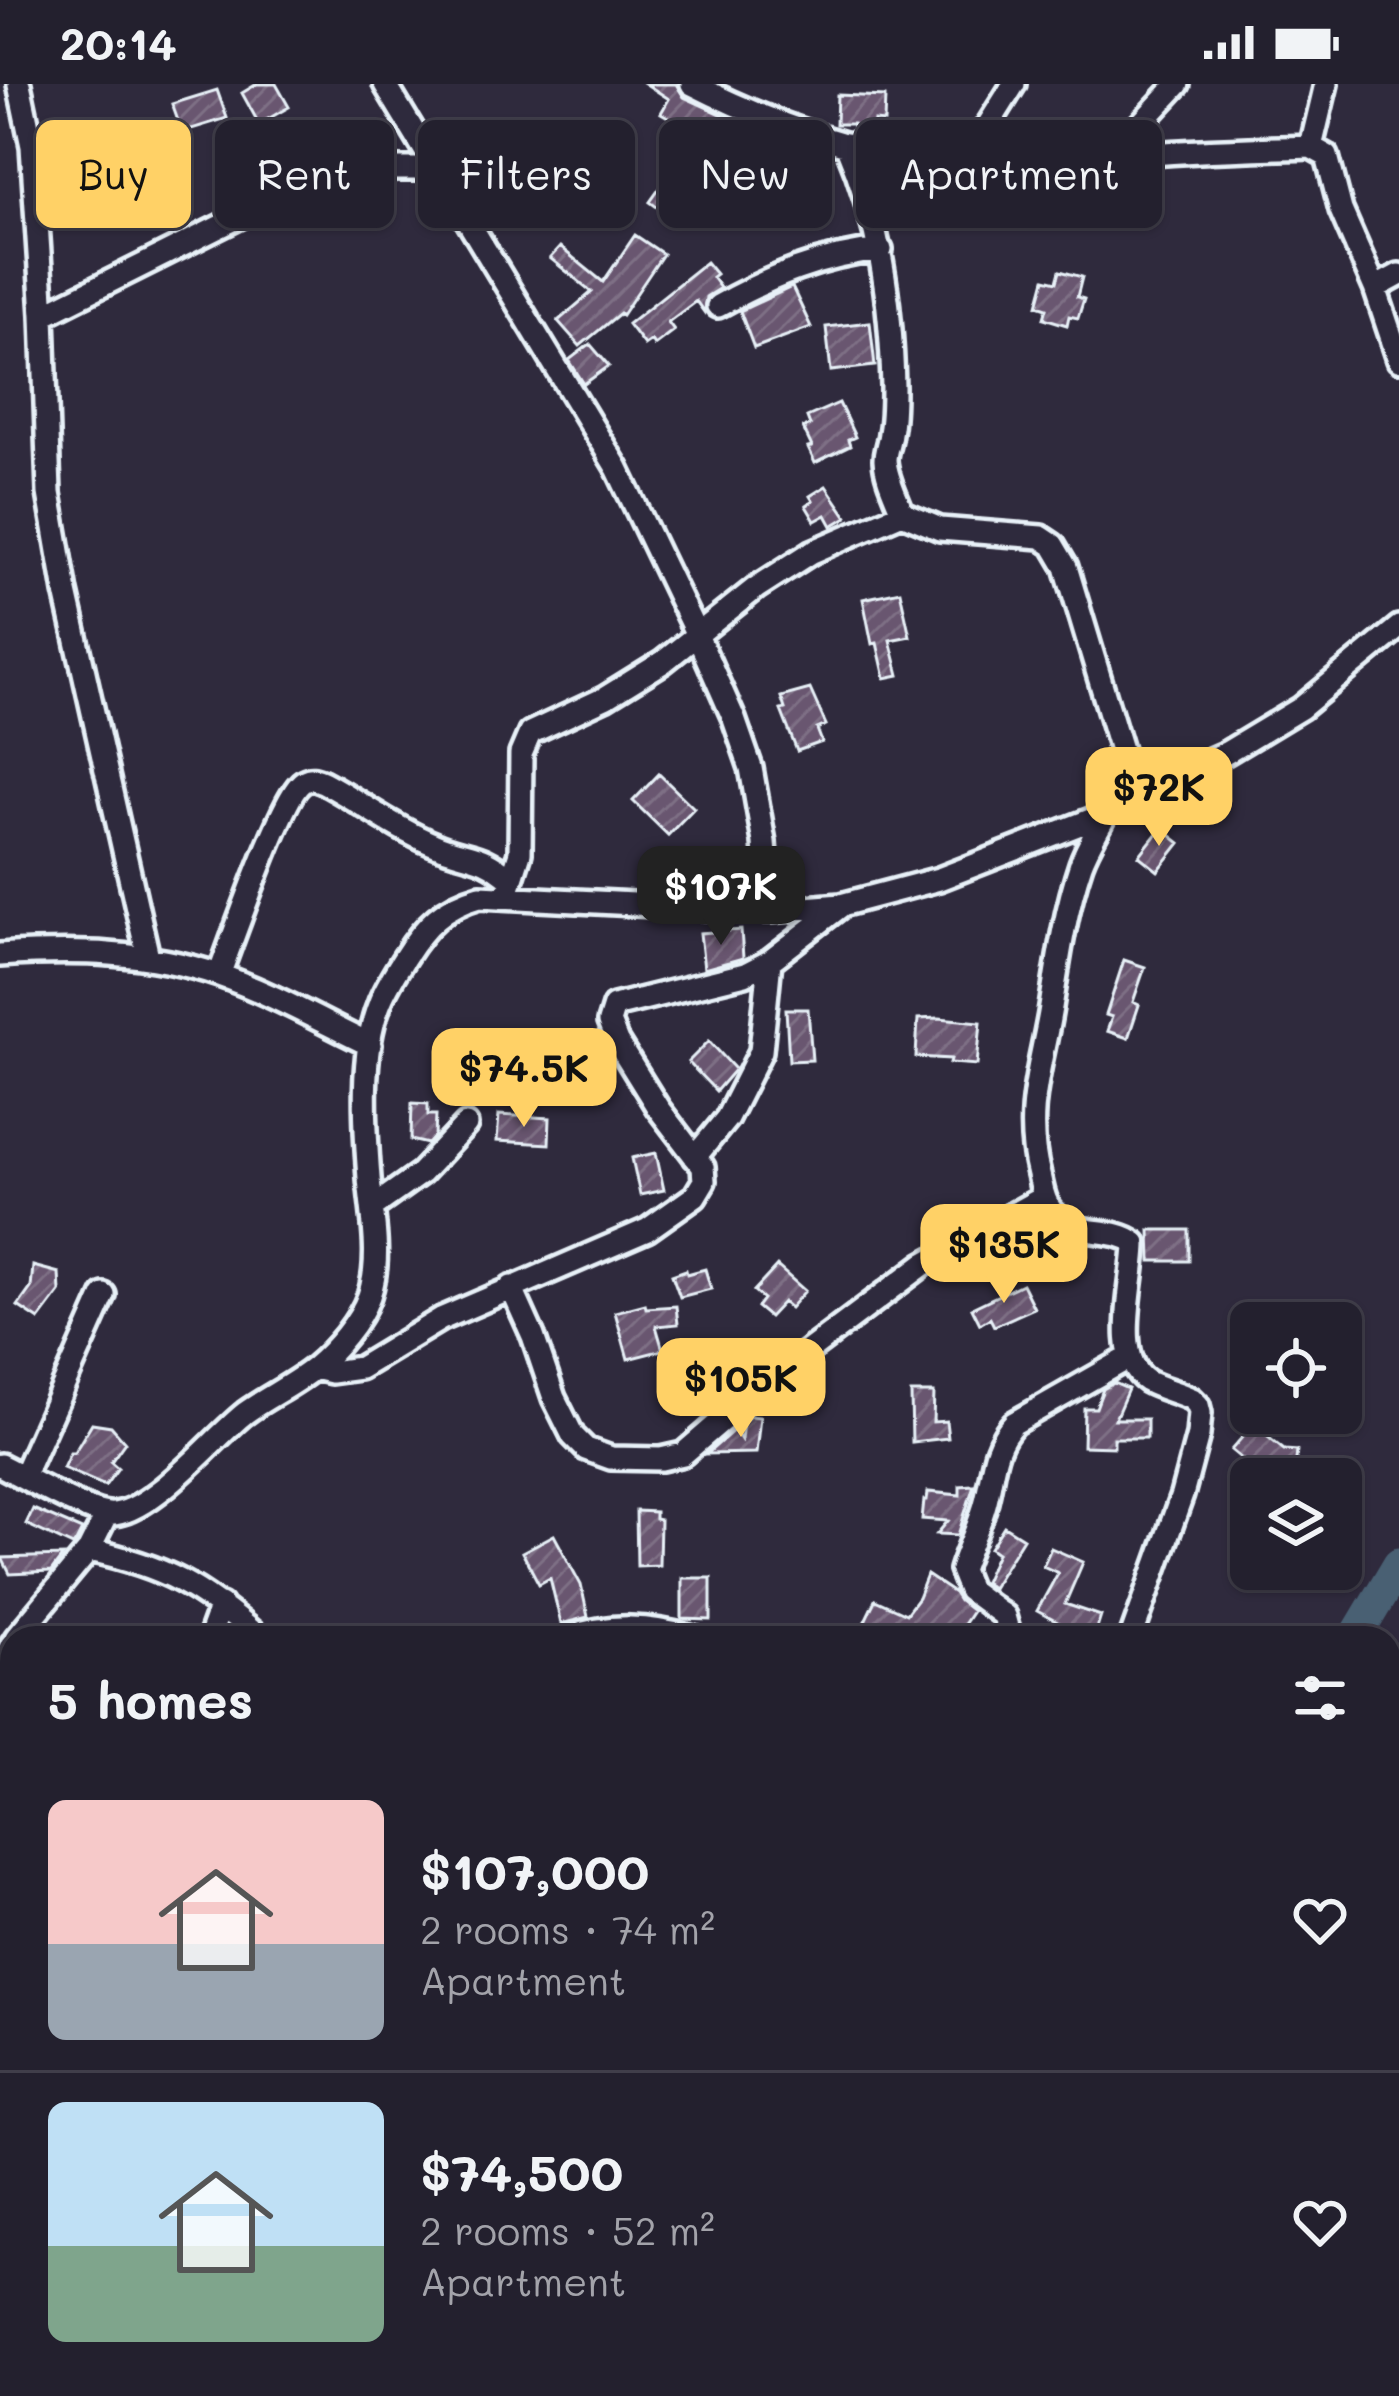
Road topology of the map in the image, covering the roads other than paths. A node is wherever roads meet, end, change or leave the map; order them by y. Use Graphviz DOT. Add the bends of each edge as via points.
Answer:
graph roads {
  1 [pos="19,84"];
  2 [pos="385,84"];
  3 [pos="692,84"];
  4 [pos="1014,84"];
  5 [pos="1178,84"];
  6 [pos="1326,84"];
  7 [pos="991,120"];
  8 [pos="1144,120"];
  9 [pos="418,139"];
  10 [pos="846,144"];
  11 [pos="856,146"];
  12 [pos="1311,147"];
  13 [pos="1162,153"];
  14 [pos="418,169"];
  15 [pos="472,228"];
  16 [pos="881,250"];
  17 [pos="1399,274"];
  18 [pos="1375,288"];
  19 [pos="718,306"];
  20 [pos="43,315"];
  21 [pos="1399,360"];
  22 [pos="902,513"];
  23 [pos="1399,627"];
  24 [pos="698,634"];
  25 [pos="1134,793"];
  26 [pos="1106,814"];
  27 [pos="508,888"];
  28 [pos="841,905"];
  29 [pos="769,911"];
  30 [pos="0,955"];
  31 [pos="148,957"];
  32 [pos="770,961"];
  33 [pos="219,975"];
  34 [pos="370,1045"];
  35 [pos="466,1125"];
  36 [pos="695,1157"];
  37 [pos="1044,1197"];
  38 [pos="373,1207"];
  39 [pos="511,1287"];
  40 [pos="104,1295"];
  41 [pos="1130,1357"];
  42 [pos="314,1368"];
  43 [pos="0,1465"];
  44 [pos="23,1477"];
  45 [pos="107,1514"];
  46 [pos="89,1550"];
  47 [pos="221,1605"];
  48 [pos="26,1626"];
  49 [pos="213,1626"];
  50 [pos="246,1626"];
  51 [pos="1007,1626"];
  52 [pos="1135,1626"];
  1 -- 20 [label="street" via="32,146"];
  2 -- 9 [label="street"];
  3 -- 10 [label="street"];
  4 -- 7 [label="street"];
  5 -- 8 [label="street"];
  6 -- 12 [label="street"];
  10 -- 11 [label="street"];
  10 -- 16 [label="street"];
  12 -- 13 [label="street"];
  12 -- 18 [label="street" via="1327,156"];
  14 -- 20 [label="street" via="280,196"];
  15 -- 24 [label="street" via="617,468"];
  16 -- 19 [label="street" via="804,266"];
  16 -- 22 [label="street" via="893,390 884,454"];
  17 -- 18 [label="street"];
  18 -- 21 [label="street"];
  20 -- 31 [label="street" via="49,494"];
  22 -- 24 [label="street" via="812,552"];
  22 -- 25 [label="street" via="940,529 1041,537 1053,545"];
  23 -- 25 [label="street" via="1301,708 1226,753"];
  24 -- 27 [label="street" via="605,698 530,733 521,754 520,853"];
  24 -- 29 [label="street" via="751,768"];
  25 -- 26 [label="street"];
  26 -- 28 [label="street" via="939,879"];
  26 -- 37 [label="street" via="1082,861 1038,1062 1033,1153"];
  27 -- 29 [label="street"];
  27 -- 33 [label="street" via="494,864 430,843 313,778 294,790 280,819"];
  27 -- 34 [label="street" via="458,902 430,924 387,987"];
  28 -- 29 [label="street"];
  28 -- 32 [label="street"];
  30 -- 31 [label="street"];
  31 -- 33 [label="street"];
  32 -- 36 [label="street" via="761,1051 727,1118"];
  32 -- 36 [label="street" via="611,1011 629,1063"];
  33 -- 34 [label="street"];
  34 -- 38 [label="street"];
  35 -- 38 [label="street" via="421,1173"];
  36 -- 39 [label="street" via="704,1180 668,1217"];
  37 -- 39 [label="street" via="923,1264 683,1454 661,1460 610,1458 573,1436"];
  37 -- 41 [label="street" via="1064,1224 1135,1244"];
  38 -- 42 [label="street" via="371,1292"];
  39 -- 42 [label="street" via="360,1368"];
  40 -- 44 [label="street"];
  41 -- 51 [label="street" via="1014,1423 995,1451 962,1570 969,1590"];
  41 -- 52 [label="street" via="1144,1379 1192,1399 1200,1413 1182,1496"];
  42 -- 45 [label="street" via="247,1412 145,1503"];
  43 -- 44 [label="street"];
  44 -- 45 [label="street"];
  45 -- 46 [label="street"];
  46 -- 47 [label="street" via="157,1568"];
  46 -- 48 [label="street"];
  47 -- 49 [label="street"];
  47 -- 50 [label="street"];
}
